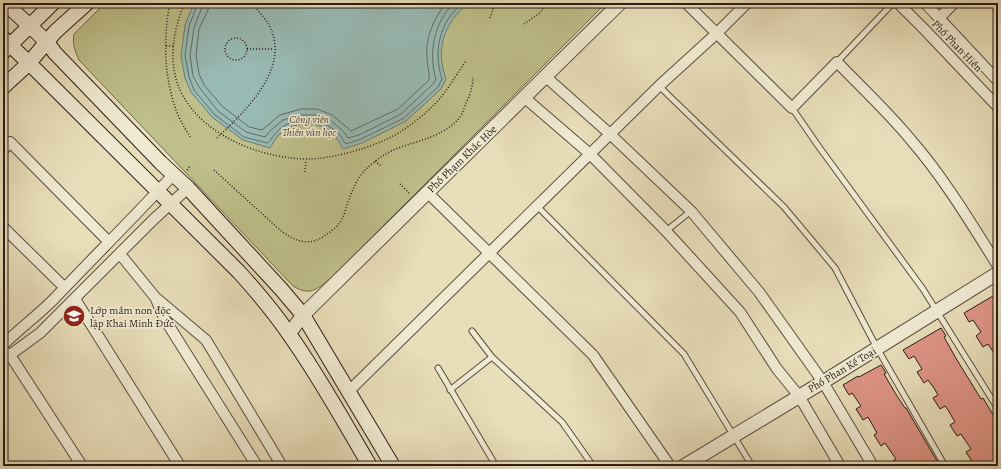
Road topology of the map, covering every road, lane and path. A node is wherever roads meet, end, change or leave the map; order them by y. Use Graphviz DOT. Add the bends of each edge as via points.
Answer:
graph roads {
  1 [pos="5,3"];
  2 [pos="53,3"];
  3 [pos="87,3"];
  4 [pos="170,3"];
  5 [pos="186,3"];
  6 [pos="251,3"];
  7 [pos="495,3"];
  8 [pos="546,3"];
  9 [pos="620,3"];
  10 [pos="686,3"];
  11 [pos="747,3"];
  12 [pos="893,3"];
  13 [pos="898,3"];
  14 [pos="925,3"];
  15 [pos="954,3"];
  16 [pos="940,17"];
  17 [pos="490,18"];
  18 [pos="524,24"];
  19 [pos="30,26"];
  20 [pos="716,34"];
  21 [pos="47,42"];
  22 [pos="5,45"];
  23 [pos="166,46"];
  24 [pos="174,46"];
  25 [pos="247,49"];
  26 [pos="274,50"];
  27 [pos="466,61"];
  28 [pos="837,62"];
  29 [pos="29,63"];
  30 [pos="473,77"];
  31 [pos="546,77"];
  32 [pos="998,81"];
  33 [pos="659,86"];
  34 [pos="3,87"];
  35 [pos="525,98"];
  36 [pos="998,106"];
  37 [pos="792,108"];
  38 [pos="221,134"];
  39 [pos="610,134"];
  40 [pos="191,138"];
  41 [pos="217,138"];
  42 [pos="3,150"];
  43 [pos="590,154"];
  44 [pos="306,159"];
  45 [pos="375,161"];
  46 [pos="190,166"];
  47 [pos="381,166"];
  48 [pos="214,170"];
  49 [pos="180,172"];
  50 [pos="305,172"];
  51 [pos="400,184"];
  52 [pos="188,188"];
  53 [pos="158,191"];
  54 [pos="428,193"];
  55 [pos="418,202"];
  56 [pos="171,204"];
  57 [pos="537,206"];
  58 [pos="691,211"];
  59 [pos="3,227"];
  60 [pos="666,231"];
  61 [pos="109,242"];
  62 [pos="489,253"];
  63 [pos="120,254"];
  64 [pos="998,266"];
  65 [pos="998,273"];
  66 [pos="64,287"];
  67 [pos="155,297"];
  68 [pos="74,299"];
  69 [pos="938,311"];
  70 [pos="303,315"];
  71 [pos="472,332"];
  72 [pos="289,334"];
  73 [pos="4,340"];
  74 [pos="878,348"];
  75 [pos="5,355"];
  76 [pos="492,357"];
  77 [pos="438,368"];
  78 [pos="823,382"];
  79 [pos="450,390"];
  80 [pos="349,391"];
  81 [pos="799,396"];
  82 [pos="998,409"];
  83 [pos="734,436"];
  84 [pos="82,466"];
  85 [pos="180,466"];
  86 [pos="257,466"];
  87 [pos="282,466"];
  88 [pos="370,466"];
  89 [pos="393,466"];
  90 [pos="496,466"];
  91 [pos="593,466"];
  92 [pos="670,466"];
  93 [pos="684,466"];
  94 [pos="752,466"];
  95 [pos="840,466"];
  96 [pos="873,466"];
  97 [pos="945,466"];
  1 -- 19 [label="main road"];
  2 -- 19 [label="main road"];
  3 -- 21 [label="main road"];
  4 -- 23 [label="path"];
  5 -- 24 [label="path" via="179,17"];
  6 -- 26 [label="path" via="268,25"];
  7 -- 17 [label="path"];
  8 -- 18 [label="path" via="540,13"];
  9 -- 31 [label="street, Phố Phạm Khắc Hòe"];
  10 -- 20 [label="street"];
  11 -- 20 [label="street"];
  12 -- 28 [label="lane"];
  13 -- 36 [label="street, Phố Phan Hiền"];
  14 -- 16 [label="street, Phố Phan Hiền"];
  15 -- 16 [label="street"];
  16 -- 32 [label="street, Phố Phan Hiền"];
  19 -- 21 [label="main road"];
  19 -- 22 [label="main road"];
  20 -- 33 [label="street"];
  20 -- 37 [label="street"];
  21 -- 29 [label="main road"];
  21 -- 49 [label="main road" via="66,64"];
  22 -- 29 [label="main road"];
  23 -- 24 [label="path"];
  23 -- 40 [label="path" via="172,97 176,111"];
  24 -- 38 [label="path" via="175,74 183,96 199,117"];
  25 -- 25 [label="path" via="244,56 238,60 228,56 224,50 226,43 235,38 245,42"];
  25 -- 26 [label="path"];
  26 -- 38 [label="path" via="266,82 248,107"];
  27 -- 44 [label="path" via="435,104 394,135 335,156"];
  28 -- 37 [label="street"];
  28 -- 64 [label="street" via="912,140"];
  29 -- 34 [label="main road"];
  29 -- 53 [label="main road"];
  30 -- 45 [label="path" via="468,100 460,116 449,128 390,152"];
  31 -- 35 [label="street, Phố Phạm Khắc Hòe"];
  31 -- 39 [label="street"];
  33 -- 39 [label="street"];
  33 -- 74 [label="lane" via="784,207 836,268"];
  35 -- 43 [label="street"];
  35 -- 54 [label="street, Phố Phạm Khắc Hòe"];
  37 -- 69 [label="lane"];
  38 -- 41 [label="path"];
  38 -- 44 [label="path" via="239,144 268,154"];
  39 -- 43 [label="street"];
  39 -- 58 [label="street"];
  42 -- 61 [label="street" via="10,142"];
  43 -- 57 [label="street"];
  43 -- 60 [label="street"];
  44 -- 50 [label="path"];
  45 -- 47 [label="path"];
  45 -- 48 [label="path" via="359,176 342,219 331,232 317,240 303,242 291,238 280,230"];
  46 -- 49 [label="path"];
  49 -- 52 [label="main road"];
  49 -- 53 [label="street"];
  51 -- 55 [label="path"];
  52 -- 56 [label="street"];
  52 -- 70 [label="main road"];
  53 -- 56 [label="main road"];
  53 -- 61 [label="street"];
  54 -- 55 [label="street, Phố Phạm Khắc Hòe"];
  54 -- 62 [label="street"];
  55 -- 70 [label="street, Phố Phạm Khắc Hòe"];
  56 -- 63 [label="street"];
  56 -- 72 [label="main road" via="240,272"];
  57 -- 62 [label="street"];
  57 -- 83 [label="lane" via="684,354"];
  58 -- 60 [label="lane"];
  58 -- 78 [label="street" via="759,292"];
  59 -- 66 [label="street"];
  60 -- 81 [label="street" via="740,312 777,369"];
  61 -- 66 [label="street"];
  62 -- 80 [label="street"];
  62 -- 92 [label="street" via="593,355"];
  63 -- 67 [label="street"];
  63 -- 68 [label="street"];
  65 -- 69 [label="street, Phố Phan Kế Toại"];
  66 -- 73 [label="street" via="33,319"];
  67 -- 86 [label="street" via="164,318"];
  67 -- 87 [label="street" via="206,340"];
  68 -- 75 [label="street" via="40,333"];
  68 -- 85 [label="street"];
  69 -- 74 [label="street, Phố Phan Kế Toại"];
  69 -- 82 [label="lane"];
  70 -- 72 [label="street, Phố Phạm Khắc Hòe"];
  70 -- 80 [label="main road"];
  71 -- 76 [label="lane"];
  72 -- 88 [label="main road"];
  73 -- 75 [label="lane"];
  74 -- 78 [label="street, Phố Phan Kế Toại"];
  74 -- 97 [label="lane"];
  75 -- 84 [label="street"];
  76 -- 79 [label="lane"];
  76 -- 91 [label="lane" via="562,422"];
  77 -- 79 [label="lane"];
  78 -- 81 [label="street, Phố Phan Kế Toại"];
  78 -- 96 [label="street"];
  79 -- 90 [label="lane"];
  80 -- 89 [label="main road"];
  81 -- 83 [label="street, Phố Phan Kế Toại"];
  81 -- 95 [label="street"];
  83 -- 93 [label="street, Phố Phan Kế Toại"];
  83 -- 94 [label="lane"];
}
